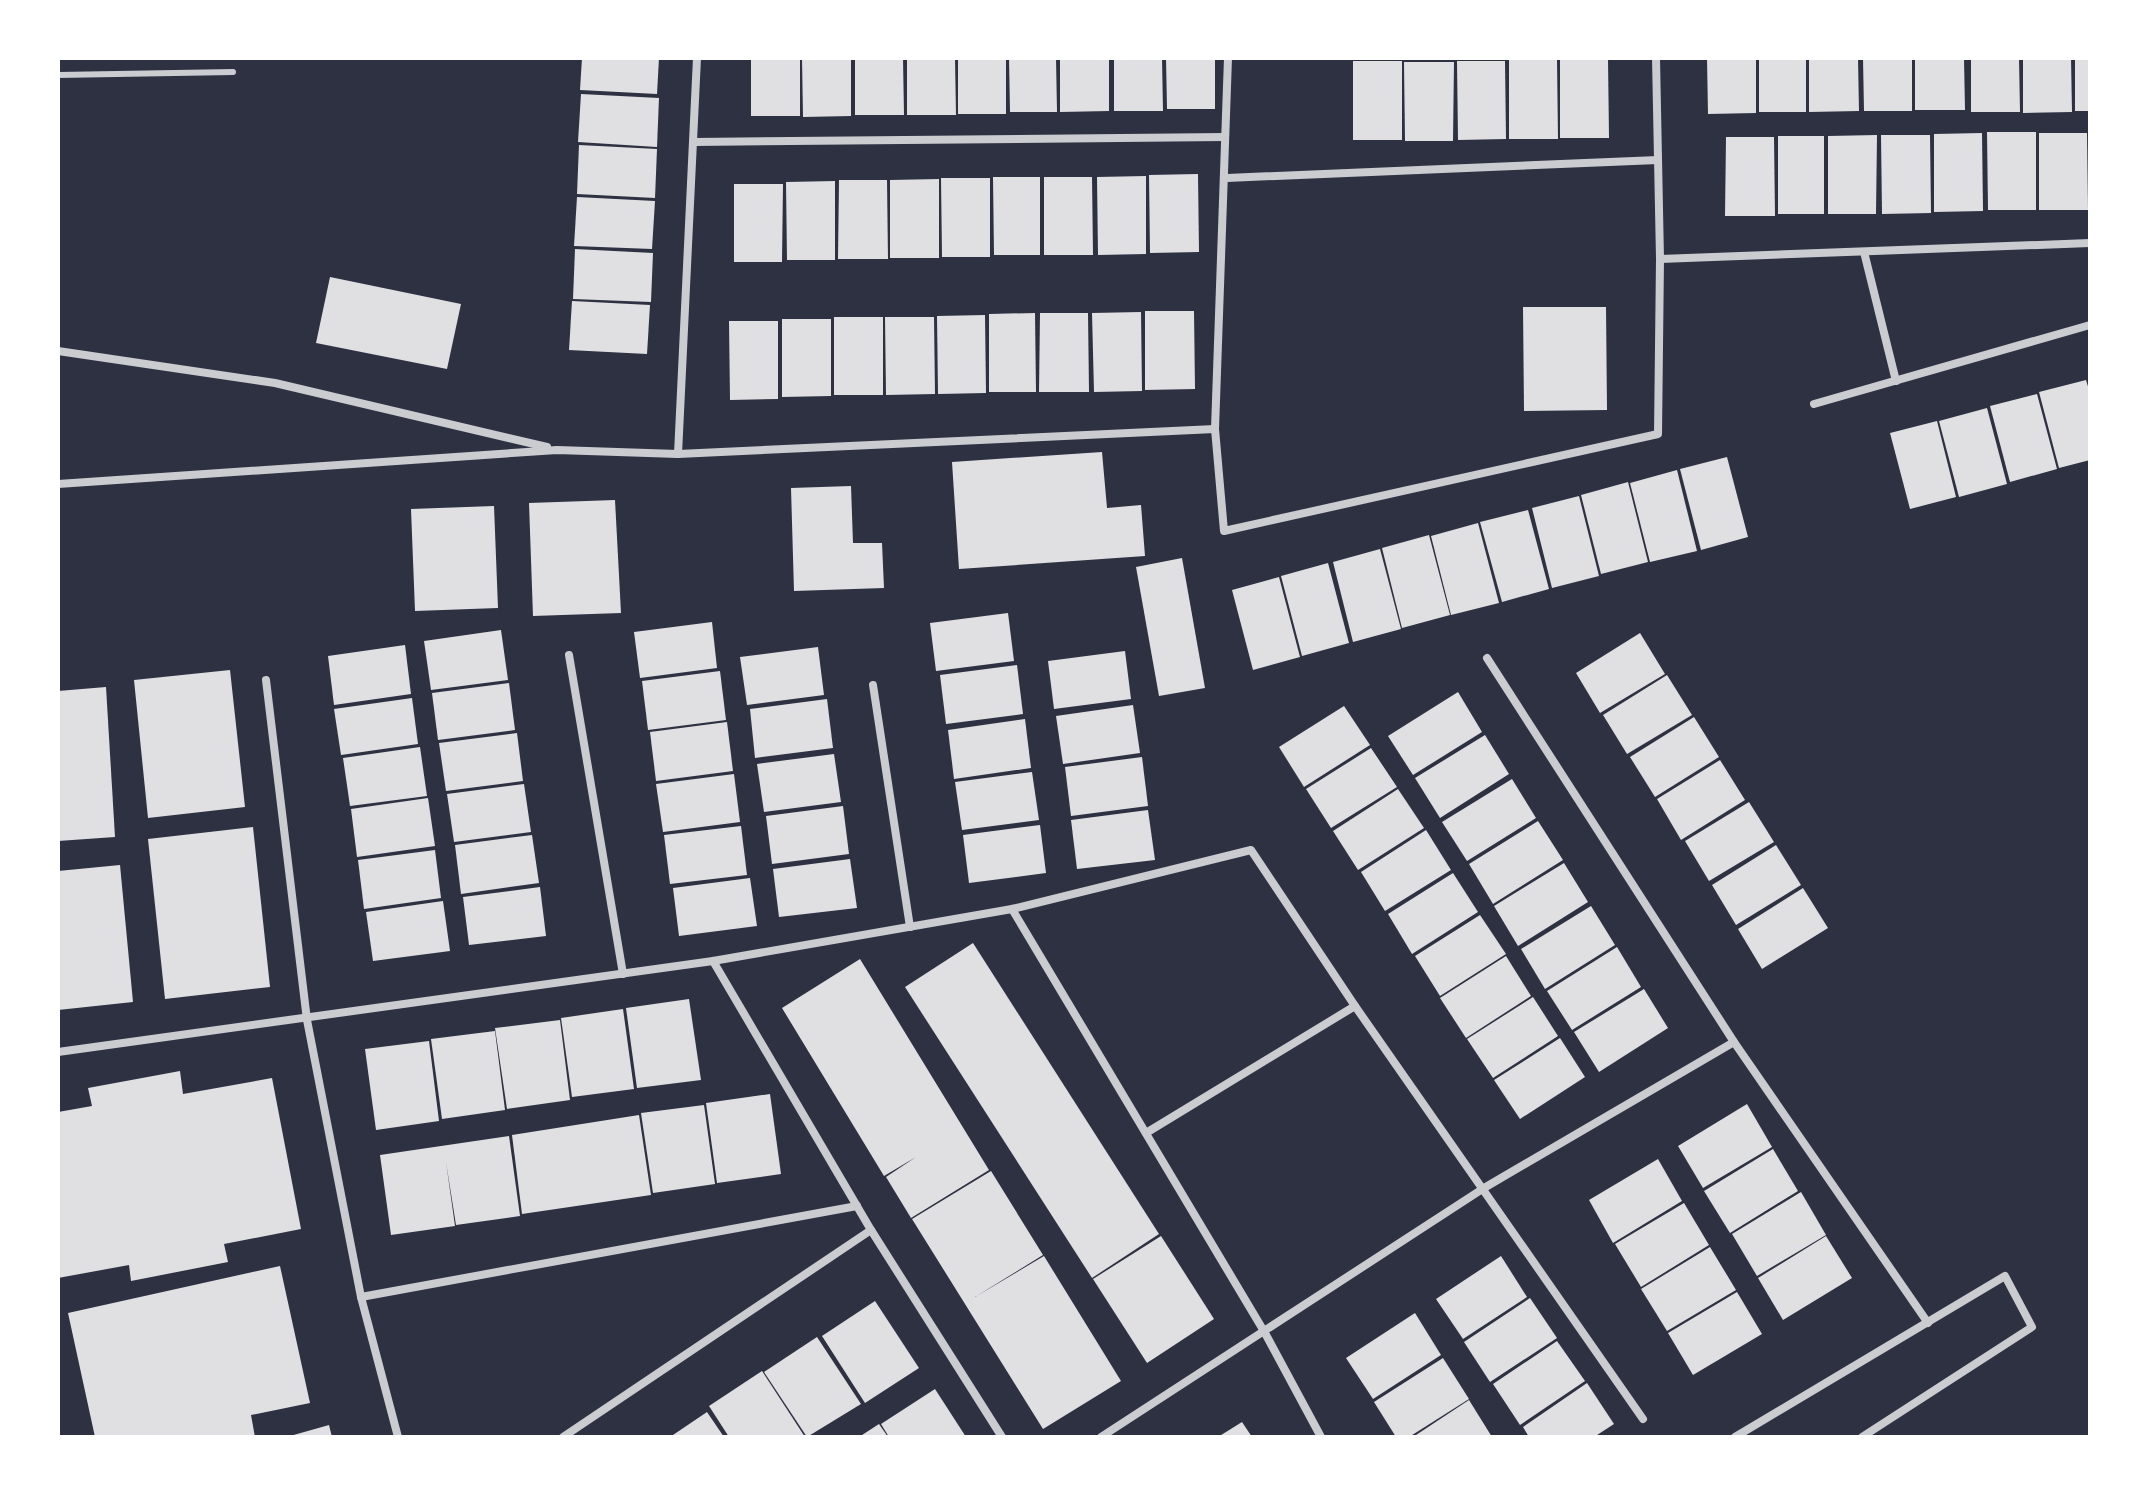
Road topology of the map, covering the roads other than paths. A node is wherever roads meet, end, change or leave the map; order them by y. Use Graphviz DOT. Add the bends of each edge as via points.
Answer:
graph roads {
  1 [pos="697,58"];
  2 [pos="1228,58"];
  3 [pos="1656,58"];
  4 [pos="233,72"];
  5 [pos="58,75"];
  6 [pos="1225,137"];
  7 [pos="693,142"];
  8 [pos="1658,160"];
  9 [pos="1227,178"];
  10 [pos="2090,243"];
  11 [pos="1864,252"];
  12 [pos="1660,259"];
  13 [pos="2090,325"];
  14 [pos="58,351"];
  15 [pos="1896,381"];
  16 [pos="1814,404"];
  17 [pos="1215,429"];
  18 [pos="557,450"];
  19 [pos="678,454"];
  20 [pos="58,484"];
  21 [pos="569,655"];
  22 [pos="1487,658"];
  23 [pos="266,680"];
  24 [pos="873,685"];
  25 [pos="1012,909"];
  26 [pos="910,927"];
  27 [pos="713,961"];
  28 [pos="623,974"];
  29 [pos="1355,1006"];
  30 [pos="307,1020"];
  31 [pos="1734,1042"];
  32 [pos="58,1052"];
  33 [pos="1146,1133"];
  34 [pos="1484,1188"];
  35 [pos="857,1206"];
  36 [pos="871,1230"];
  37 [pos="361,1297"];
  38 [pos="1928,1323"];
  39 [pos="1265,1333"];
  40 [pos="1643,1419"];
  41 [pos="398,1437"];
  42 [pos="563,1437"];
  43 [pos="1002,1437"];
  44 [pos="1101,1437"];
  45 [pos="1321,1437"];
  46 [pos="1735,1437"];
  47 [pos="1862,1437"];
  1 -- 7 [label="street"];
  2 -- 6 [label="street"];
  3 -- 8 [label="street"];
  4 -- 5 [label="lane"];
  6 -- 7 [label="street"];
  6 -- 9 [label="street"];
  7 -- 19 [label="street"];
  8 -- 9 [label="street"];
  8 -- 12 [label="street"];
  9 -- 17 [label="street"];
  10 -- 11 [label="street"];
  11 -- 12 [label="street"];
  11 -- 15 [label="street"];
  12 -- 17 [label="street" via="1658,434 1224,531"];
  13 -- 15 [label="street"];
  14 -- 18 [label="street" via="275,383"];
  15 -- 16 [label="street"];
  17 -- 19 [label="street"];
  18 -- 19 [label="street"];
  18 -- 20 [label="street"];
  21 -- 28 [label="street"];
  22 -- 31 [label="street"];
  23 -- 30 [label="street"];
  24 -- 26 [label="street"];
  25 -- 26 [label="street"];
  25 -- 29 [label="street" via="1251,850"];
  25 -- 33 [label="street"];
  26 -- 27 [label="street"];
  27 -- 28 [label="street"];
  27 -- 35 [label="street"];
  28 -- 30 [label="street"];
  29 -- 33 [label="street"];
  29 -- 34 [label="street"];
  30 -- 32 [label="street"];
  30 -- 37 [label="street"];
  31 -- 34 [label="street"];
  31 -- 38 [label="street"];
  33 -- 39 [label="street"];
  34 -- 39 [label="street"];
  34 -- 40 [label="street"];
  35 -- 36 [label="street"];
  35 -- 37 [label="street"];
  36 -- 42 [label="street"];
  36 -- 43 [label="street"];
  37 -- 41 [label="street"];
  38 -- 46 [label="street"];
  38 -- 47 [label="street" via="2005,1276 2032,1327"];
  39 -- 44 [label="street"];
  39 -- 45 [label="street"];
}
